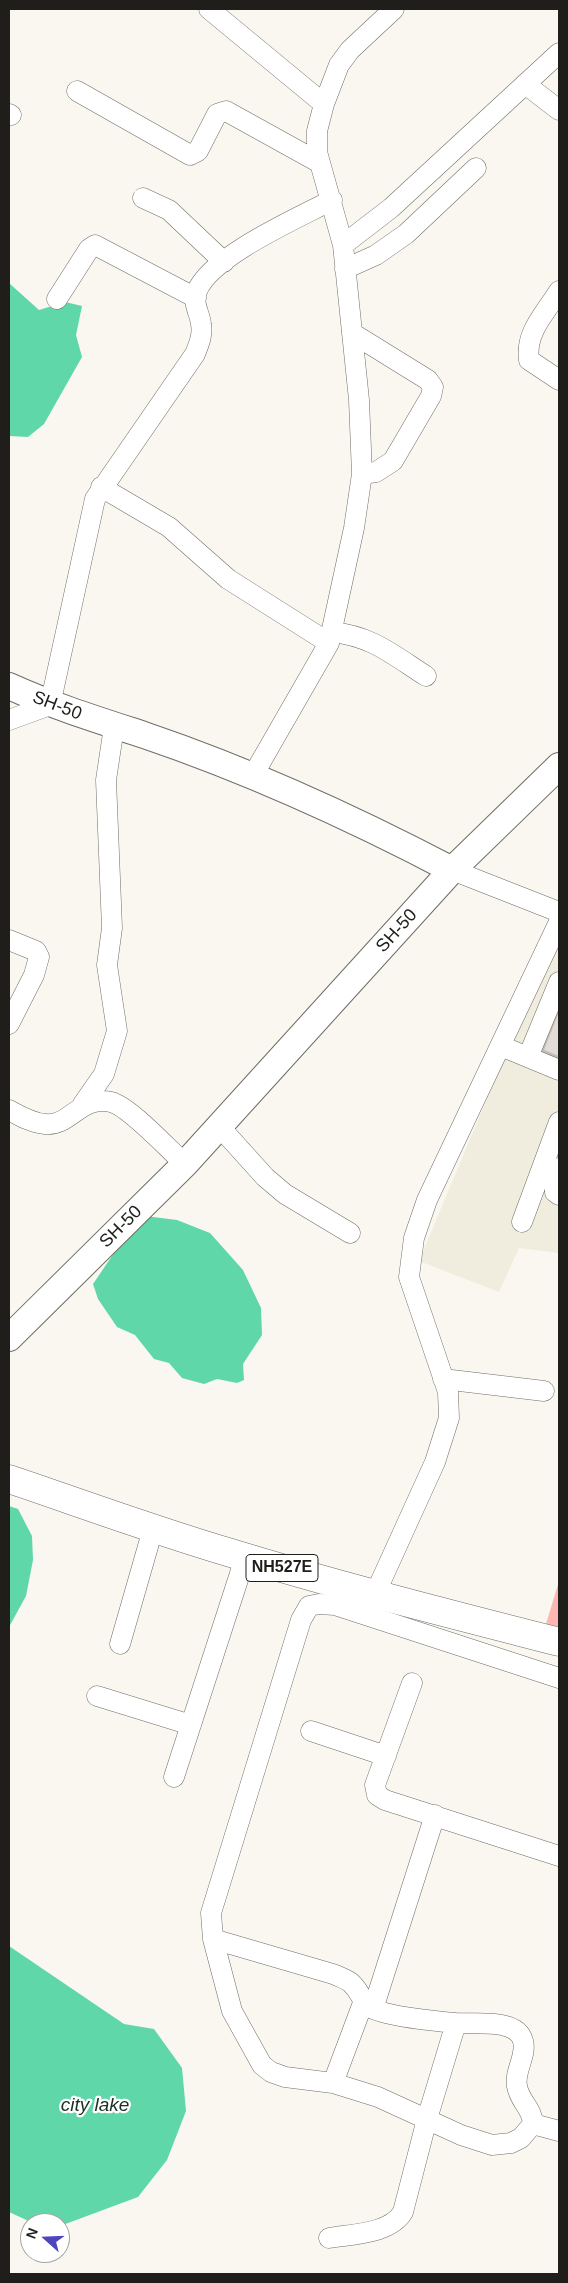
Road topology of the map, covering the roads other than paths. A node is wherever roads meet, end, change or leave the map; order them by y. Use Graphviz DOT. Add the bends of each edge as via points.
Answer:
graph roads {
  1 [pos="209,9"];
  2 [pos="394,9"];
  3 [pos="559,53"];
  4 [pos="525,84"];
  5 [pos="77,91"];
  6 [pos="324,104"];
  7 [pos="559,110"];
  8 [pos="320,163"];
  9 [pos="476,168"];
  10 [pos="143,198"];
  11 [pos="332,200"];
  12 [pos="343,245"];
  13 [pos="224,262"];
  14 [pos="345,269"];
  15 [pos="559,291"];
  16 [pos="196,298"];
  17 [pos="57,299"];
  18 [pos="352,334"];
  19 [pos="559,380"];
  20 [pos="362,474"];
  21 [pos="102,487"];
  22 [pos="330,638"];
  23 [pos="426,676"];
  24 [pos="9,686"];
  25 [pos="50,705"];
  26 [pos="9,720"];
  27 [pos="114,727"];
  28 [pos="559,766"];
  29 [pos="252,777"];
  30 [pos="452,870"];
  31 [pos="559,912"];
  32 [pos="559,922"];
  33 [pos="9,940"];
  34 [pos="559,982"];
  35 [pos="9,1024"];
  36 [pos="501,1046"];
  37 [pos="528,1057"];
  38 [pos="559,1070"];
  39 [pos="83,1104"];
  40 [pos="9,1110"];
  41 [pos="559,1122"];
  42 [pos="219,1126"];
  43 [pos="185,1164"];
  44 [pos="559,1168"];
  45 [pos="559,1195"];
  46 [pos="522,1222"];
  47 [pos="350,1233"];
  48 [pos="9,1338"];
  49 [pos="444,1380"];
  50 [pos="544,1391"];
  51 [pos="9,1479"];
  52 [pos="153,1529"];
  53 [pos="245,1558"];
  54 [pos="375,1594"];
  55 [pos="559,1642"];
  56 [pos="120,1644"];
  57 [pos="559,1678"];
  58 [pos="412,1683"];
  59 [pos="98,1696"];
  60 [pos="191,1725"];
  61 [pos="310,1731"];
  62 [pos="386,1756"];
  63 [pos="174,1777"];
  64 [pos="435,1815"];
  65 [pos="559,1856"];
  66 [pos="213,1938"];
  67 [pos="368,2006"];
  68 [pos="456,2023"];
  69 [pos="333,2083"];
  70 [pos="427,2119"];
  71 [pos="533,2124"];
  72 [pos="559,2131"];
  73 [pos="329,2238"];
  1 -- 6 [label="street"];
  2 -- 6 [label="street" via="350,50 339,65"];
  3 -- 4 [label="street"];
  4 -- 7 [label="street"];
  4 -- 12 [label="street" via="391,208"];
  5 -- 8 [label="street" via="190,156 198,151 217,114 226,111"];
  6 -- 8 [label="street" via="317,131"];
  8 -- 11 [label="street"];
  9 -- 14 [label="street" via="406,234 376,255"];
  10 -- 13 [label="street" via="169,210"];
  11 -- 12 [label="street"];
  11 -- 13 [label="street" via="244,246"];
  12 -- 14 [label="street"];
  13 -- 16 [label="street" via="204,279"];
  14 -- 18 [label="street"];
  15 -- 19 [label="street" via="535,326 527,346 529,360"];
  16 -- 17 [label="street" via="95,245 89,249"];
  16 -- 21 [label="street" via="202,333 195,354"];
  18 -- 20 [label="street" via="360,400"];
  18 -- 20 [label="street" via="428,380 433,387 431,396 393,461 376,472"];
  20 -- 22 [label="street"];
  21 -- 22 [label="street" via="169,527 228,578"];
  21 -- 25 [label="street" via="89,519"];
  22 -- 23 [label="street" via="354,634 370,640"];
  22 -- 29 [label="street"];
  24 -- 25 [label="main road, SH-50"];
  25 -- 26 [label="street"];
  25 -- 27 [label="main road, SH-50"];
  27 -- 29 [label="main road, SH-50" via="144,735"];
  27 -- 39 [label="street" via="106,780 112,928 108,965 117,1030 104,1074"];
  28 -- 30 [label="main road"];
  29 -- 30 [label="main road, SH-50" via="372,828"];
  30 -- 31 [label="street"];
  30 -- 42 [label="main road, SH-50"];
  32 -- 36 [label="street"];
  33 -- 35 [label="street" via="36,951 40,957"];
  34 -- 37 [label="street"];
  36 -- 37 [label="street"];
  36 -- 49 [label="street" via="427,1200 409,1263 409,1277"];
  37 -- 38 [label="street"];
  39 -- 40 [label="street" via="61,1122 46,1124 31,1121"];
  39 -- 43 [label="street" via="112,1102 125,1108"];
  41 -- 46 [label="street"];
  42 -- 43 [label="main road, SH-50"];
  42 -- 47 [label="street" via="265,1177 285,1194"];
  43 -- 48 [label="main road, SH-50"];
  44 -- 45 [label="street" via="554,1184"];
  49 -- 50 [label="street"];
  49 -- 54 [label="street" via="450,1418 444,1441"];
  51 -- 52 [label="highway, NH527E"];
  52 -- 53 [label="highway, NH527E"];
  52 -- 56 [label="street"];
  53 -- 54 [label="highway, NH527E"];
  53 -- 60 [label="street"];
  54 -- 55 [label="highway, NH527E"];
  57 -- 66 [label="street" via="335,1605 309,1606 301,1620 215,1898 211,1913"];
  58 -- 62 [label="street"];
  59 -- 60 [label="street"];
  60 -- 63 [label="street"];
  61 -- 62 [label="street"];
  62 -- 64 [label="street" via="375,1786 377,1795"];
  64 -- 65 [label="street"];
  64 -- 67 [label="street"];
  66 -- 67 [label="street" via="333,1974 349,1982"];
  66 -- 69 [label="street" via="232,2011 262,2065 285,2078"];
  67 -- 68 [label="street" via="384,2013"];
  67 -- 69 [label="street"];
  68 -- 70 [label="street"];
  68 -- 71 [label="street" via="507,2026 523,2039 525,2048 517,2086 533,2116"];
  69 -- 70 [label="street" via="378,2097"];
  70 -- 71 [label="street" via="478,2141 501,2145 521,2138"];
  70 -- 73 [label="street" via="403,2212 398,2220 382,2228"];
  71 -- 72 [label="street"];
}
